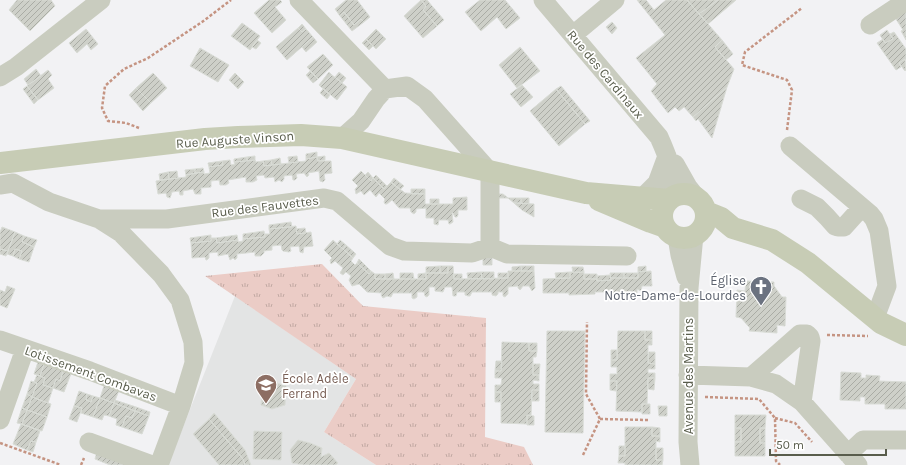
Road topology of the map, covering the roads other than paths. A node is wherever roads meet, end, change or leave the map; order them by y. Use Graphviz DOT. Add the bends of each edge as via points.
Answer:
graph roads {
  1 [pos="101,0"];
  2 [pos="299,0"];
  3 [pos="543,0"];
  4 [pos="615,0"];
  5 [pos="906,1"];
  6 [pos="870,25"];
  7 [pos="573,35"];
  8 [pos="0,77"];
  9 [pos="385,89"];
  10 [pos="342,138"];
  11 [pos="790,146"];
  12 [pos="666,154"];
  13 [pos="10,161"];
  14 [pos="490,172"];
  15 [pos="7,184"];
  16 [pos="586,194"];
  17 [pos="641,198"];
  18 [pos="672,198"];
  19 [pos="801,199"];
  20 [pos="862,207"];
  21 [pos="99,219"];
  22 [pos="690,223"];
  23 [pos="490,247"];
  24 [pos="627,256"];
  25 [pos="878,320"];
  26 [pos="906,335"];
  27 [pos="0,340"];
  28 [pos="25,349"];
  29 [pos="688,375"];
  30 [pos="752,377"];
  31 [pos="802,402"];
  32 [pos="181,406"];
  33 [pos="0,420"];
  34 [pos="906,440"];
  35 [pos="89,442"];
  36 [pos="853,459"];
  37 [pos="152,465"];
  38 [pos="159,465"];
  39 [pos="690,465"];
  1 -- 8 [label="street"];
  2 -- 9 [label="street"];
  3 -- 7 [label="street, Rue des Cardinaux"];
  4 -- 7 [label="street"];
  5 -- 6 [label="street"];
  7 -- 12 [label="street, Rue des Cardinaux" via="659,137"];
  9 -- 10 [label="street" via="361,121"];
  9 -- 14 [label="street" via="407,86 425,99"];
  10 -- 13 [label="main road, Rue Auguste Vinson" via="261,135"];
  10 -- 14 [label="main road, Rue Auguste Vinson"];
  11 -- 20 [label="street"];
  12 -- 17 [label="street" via="657,183"];
  12 -- 18 [label="street, Rue des Cardinaux" via="674,180"];
  12 -- 22 [label="street, Rue des Cardinaux" via="680,171 688,187"];
  13 -- 15 [label="street"];
  14 -- 16 [label="main road, Rue Auguste Vinson"];
  14 -- 23 [label="street"];
  15 -- 21 [label="street"];
  16 -- 17 [label="main road"];
  16 -- 22 [label="main road" via="650,222"];
  17 -- 18 [label="main road"];
  18 -- 22 [label="main road" via="689,194"];
  18 -- 22 [label="main road" via="665,206 663,220"];
  19 -- 20 [label="street" via="817,207 838,227 844,227"];
  20 -- 25 [label="street" via="874,219 879,232 887,286"];
  21 -- 23 [label="street, Rue des Fauvettes" via="167,219 324,198 337,201 390,246 404,251 472,253"];
  21 -- 32 [label="street" via="121,233 162,274 180,300 193,342 194,362"];
  22 -- 25 [label="main road" via="733,228 772,240 808,263"];
  22 -- 29 [label="street, Avenue des Martins"];
  23 -- 24 [label="street" via="507,254"];
  25 -- 26 [label="main road"];
  27 -- 28 [label="street, Lotissement Combavas"];
  28 -- 32 [label="street, Lotissement Combavas"];
  28 -- 33 [label="street"];
  29 -- 30 [label="street"];
  29 -- 39 [label="street, Avenue des Martins"];
  30 -- 31 [label="street" via="776,384"];
  30 -- 31 [label="street" via="800,334 807,334 811,339"];
  31 -- 36 [label="street"];
  32 -- 38 [label="street"];
  34 -- 36 [label="street" via="863,440"];
  35 -- 37 [label="street"];
}
